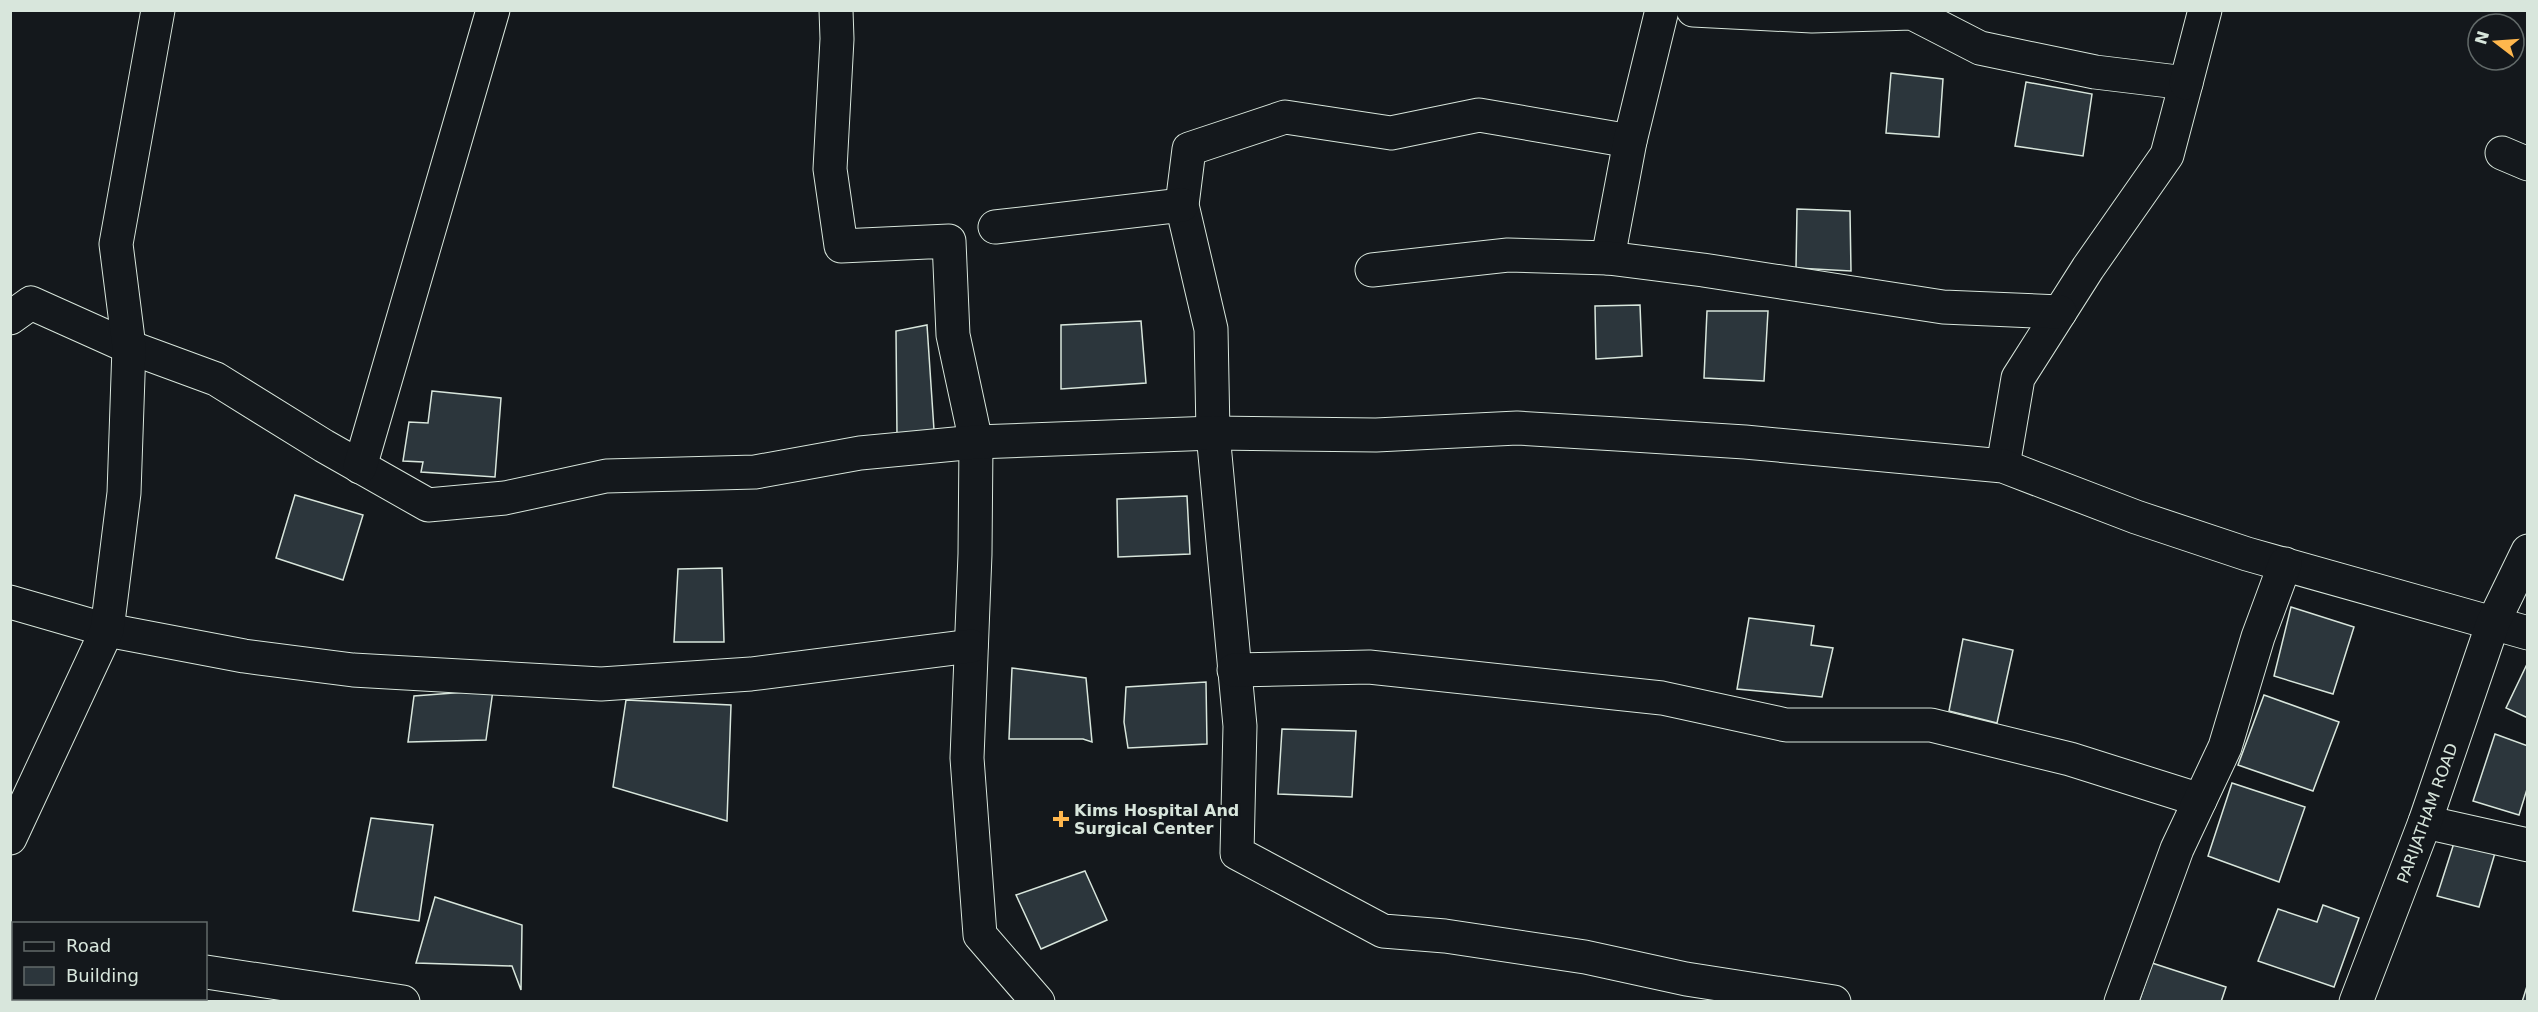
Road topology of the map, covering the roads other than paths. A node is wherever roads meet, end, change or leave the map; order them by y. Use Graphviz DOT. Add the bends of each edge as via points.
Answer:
graph roads {
  1 [pos="158,10"];
  2 [pos="494,10"];
  3 [pos="836,10"];
  4 [pos="1662,10"];
  5 [pos="1693,10"];
  6 [pos="2205,10"];
  7 [pos="1913,12"];
  8 [pos="2186,83"];
  9 [pos="1630,141"];
  10 [pos="1182,205"];
  11 [pos="995,227"];
  12 [pos="1608,258"];
  13 [pos="1372,270"];
  14 [pos="2060,312"];
  15 [pos="10,318"];
  16 [pos="129,346"];
  17 [pos="1213,433"];
  18 [pos="975,442"];
  19 [pos="2003,466"];
  20 [pos="360,467"];
  21 [pos="2528,551"];
  22 [pos="2285,564"];
  23 [pos="10,602"];
  24 [pos="2493,623"];
  25 [pos="107,630"];
  26 [pos="2528,633"];
  27 [pos="971,646"];
  28 [pos="1234,670"];
  29 [pos="2200,800"];
  30 [pos="2425,822"];
  31 [pos="10,838"];
  32 [pos="2528,845"];
  33 [pos="207,972"];
  34 [pos="403,1002"];
  35 [pos="1038,1002"];
  36 [pos="1834,1002"];
  37 [pos="2121,1002"];
  38 [pos="2356,1002"];
  1 -- 16 [label="street" via="117,244"];
  2 -- 20 [label="street"];
  3 -- 18 [label="street" via="830,169 842,246 949,241 953,335"];
  4 -- 9 [label="street"];
  5 -- 7 [label="street" via="1812,16"];
  6 -- 8 [label="street"];
  7 -- 8 [label="street" via="1980,48 2095,72"];
  8 -- 14 [label="street" via="2167,155"];
  9 -- 10 [label="street" via="1479,115 1391,133 1285,117 1189,149"];
  9 -- 12 [label="street"];
  10 -- 11 [label="street"];
  10 -- 17 [label="street" via="1211,329"];
  12 -- 13 [label="street" via="1508,255"];
  12 -- 14 [label="street" via="1943,307"];
  14 -- 19 [label="street" via="2018,378"];
  15 -- 16 [label="street" via="31,303"];
  16 -- 20 [label="street" via="216,379"];
  16 -- 25 [label="street" via="124,493"];
  17 -- 18 [label="street"];
  17 -- 19 [label="street" via="1376,435 1517,428 1745,442"];
  17 -- 28 [label="street"];
  18 -- 20 [label="street" via="860,453 755,472 606,476 505,498 428,506"];
  18 -- 27 [label="street"];
  19 -- 22 [label="street" via="2136,517"];
  21 -- 24 [label="street, PARIJATHAM ROAD"];
  22 -- 24 [label="street"];
  22 -- 29 [label="street" via="2225,747"];
  23 -- 25 [label="street"];
  24 -- 26 [label="street"];
  24 -- 30 [label="street, PARIJATHAM ROAD"];
  25 -- 27 [label="street" via="244,656 353,670 601,684 751,674"];
  25 -- 31 [label="street"];
  27 -- 35 [label="street" via="968,758 980,935"];
  28 -- 29 [label="street" via="1369,667 1662,698 1786,725 1931,724 2070,759"];
  28 -- 36 [label="street" via="1240,726 1237,853 1383,931 1585,957 1686,979"];
  29 -- 37 [label="street" via="2177,849"];
  30 -- 32 [label="street"];
  30 -- 38 [label="street, PARIJATHAM ROAD"];
  33 -- 34 [label="street"];
}
